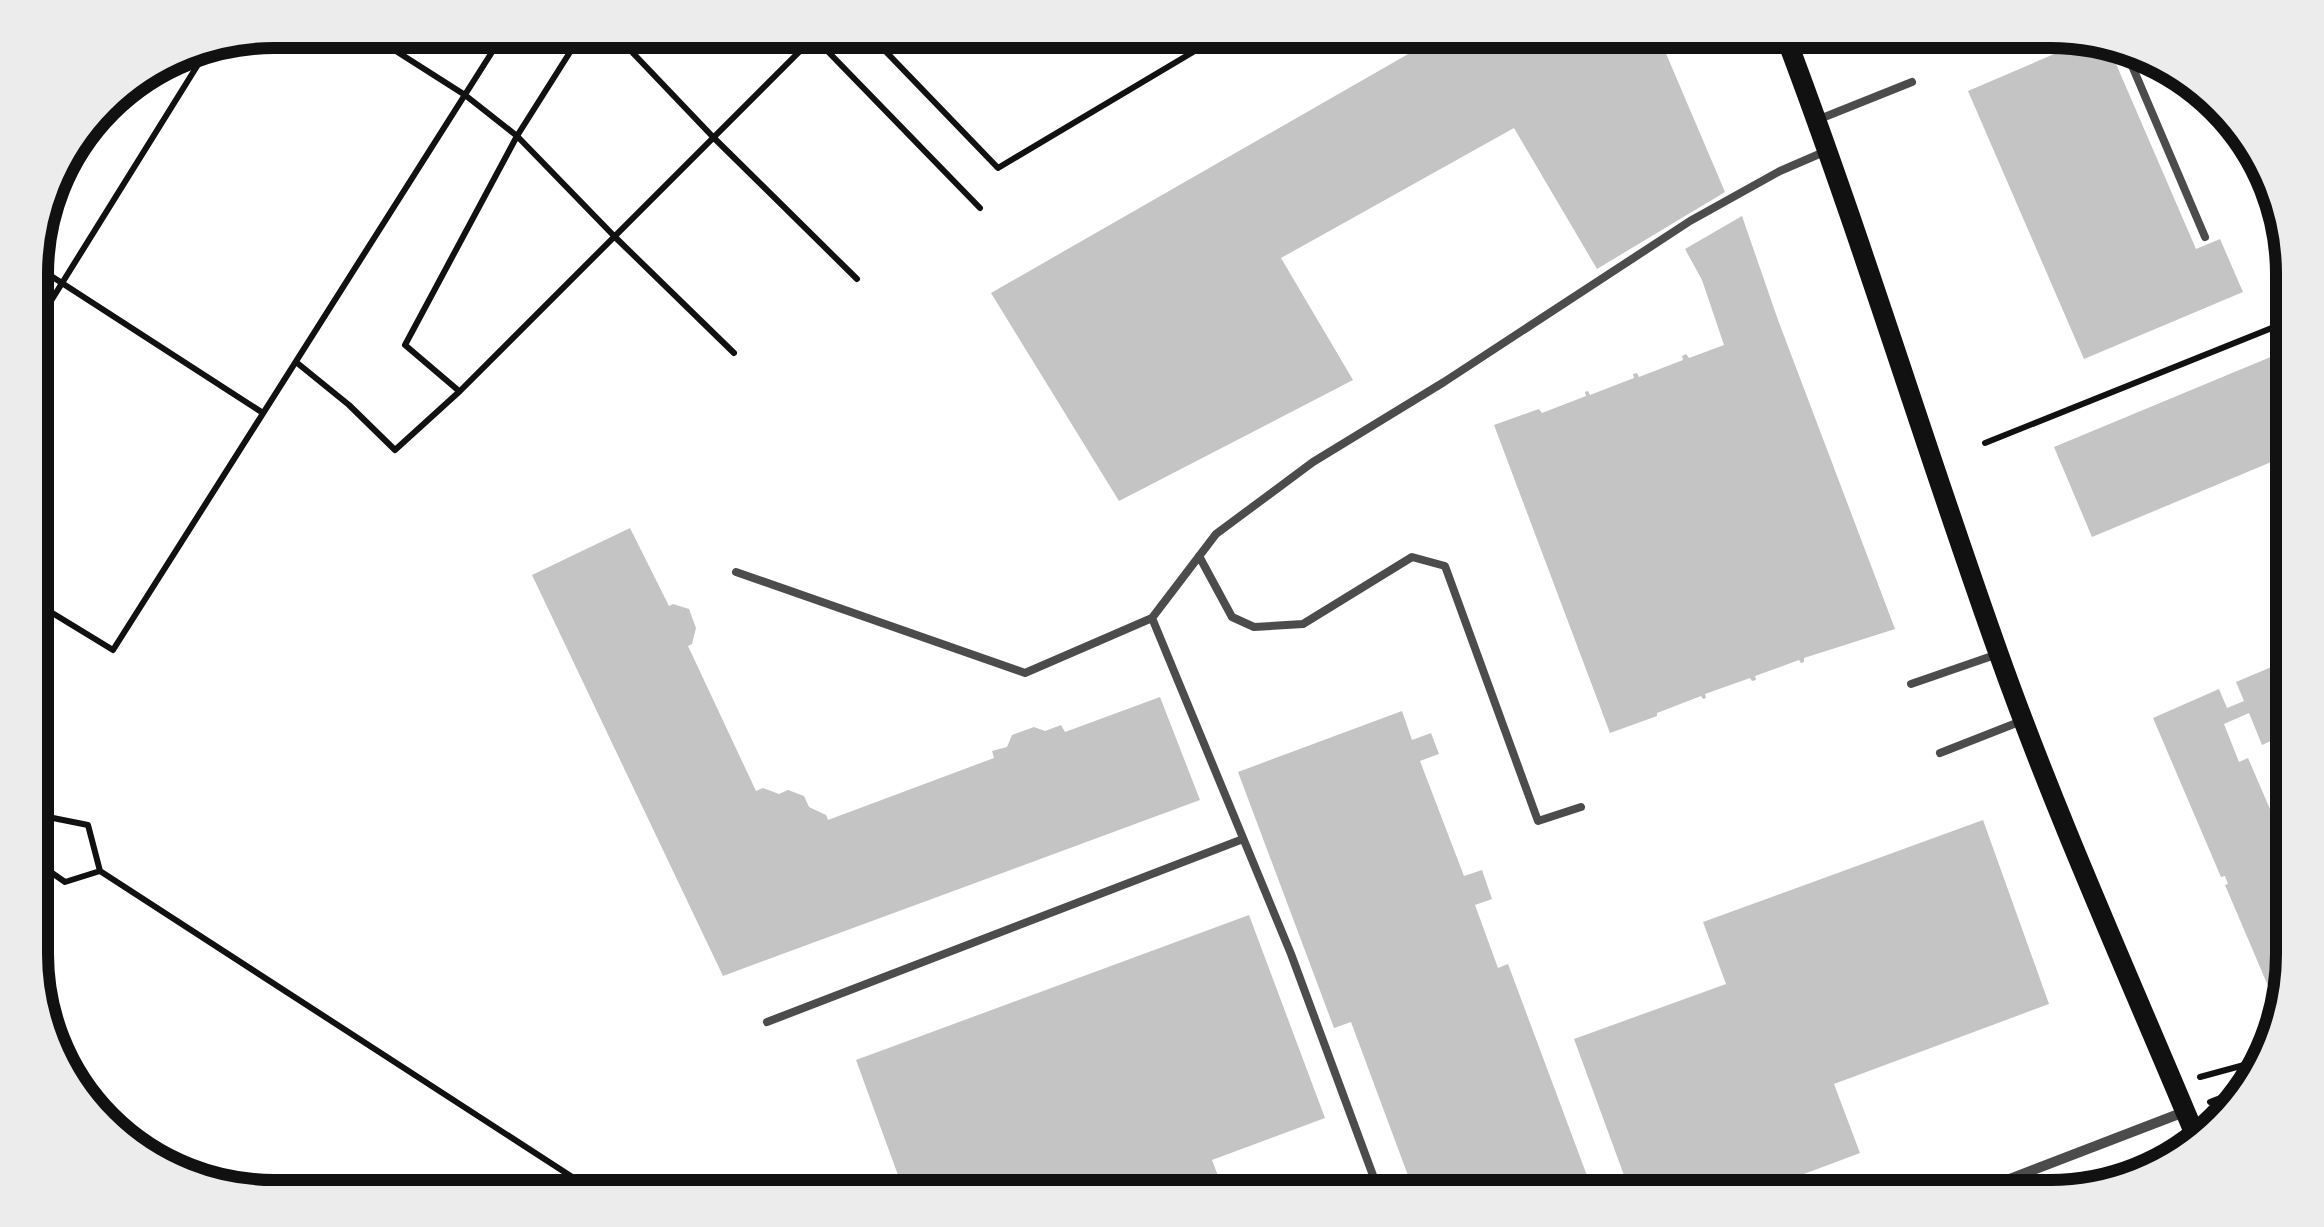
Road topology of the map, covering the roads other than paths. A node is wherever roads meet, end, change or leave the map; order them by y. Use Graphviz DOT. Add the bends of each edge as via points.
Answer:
graph roads {
  1 [pos="1789,48"];
  2 [pos="2131,63"];
  3 [pos="1912,82"];
  4 [pos="1817,120"];
  5 [pos="1828,150"];
  6 [pos="2205,236"];
  7 [pos="1199,556"];
  8 [pos="736,572"];
  9 [pos="1152,618"];
  10 [pos="1999,654"];
  11 [pos="1911,684"];
  12 [pos="2024,720"];
  13 [pos="1940,753"];
  14 [pos="1581,807"];
  15 [pos="1243,839"];
  16 [pos="766,1022"];
  17 [pos="2186,1112"];
  18 [pos="2192,1128"];
  19 [pos="1374,1179"];
  20 [pos="2008,1179"];
  1 -- 4 [label="main road"];
  2 -- 6 [label="lane"];
  3 -- 4 [label="lane"];
  4 -- 5 [label="main road"];
  5 -- 7 [label="lane" via="1690,221 1313,462 1216,534"];
  5 -- 10 [label="main road"];
  7 -- 9 [label="lane"];
  7 -- 14 [label="lane" via="1232,617 1254,627 1303,624 1412,557 1445,566 1538,821"];
  8 -- 9 [label="lane" via="1026,673"];
  9 -- 15 [label="lane"];
  10 -- 11 [label="lane"];
  10 -- 12 [label="main road"];
  12 -- 13 [label="lane"];
  12 -- 17 [label="main road"];
  15 -- 16 [label="lane"];
  15 -- 19 [label="lane"];
  17 -- 18 [label="main road"];
  17 -- 20 [label="street"];
}
